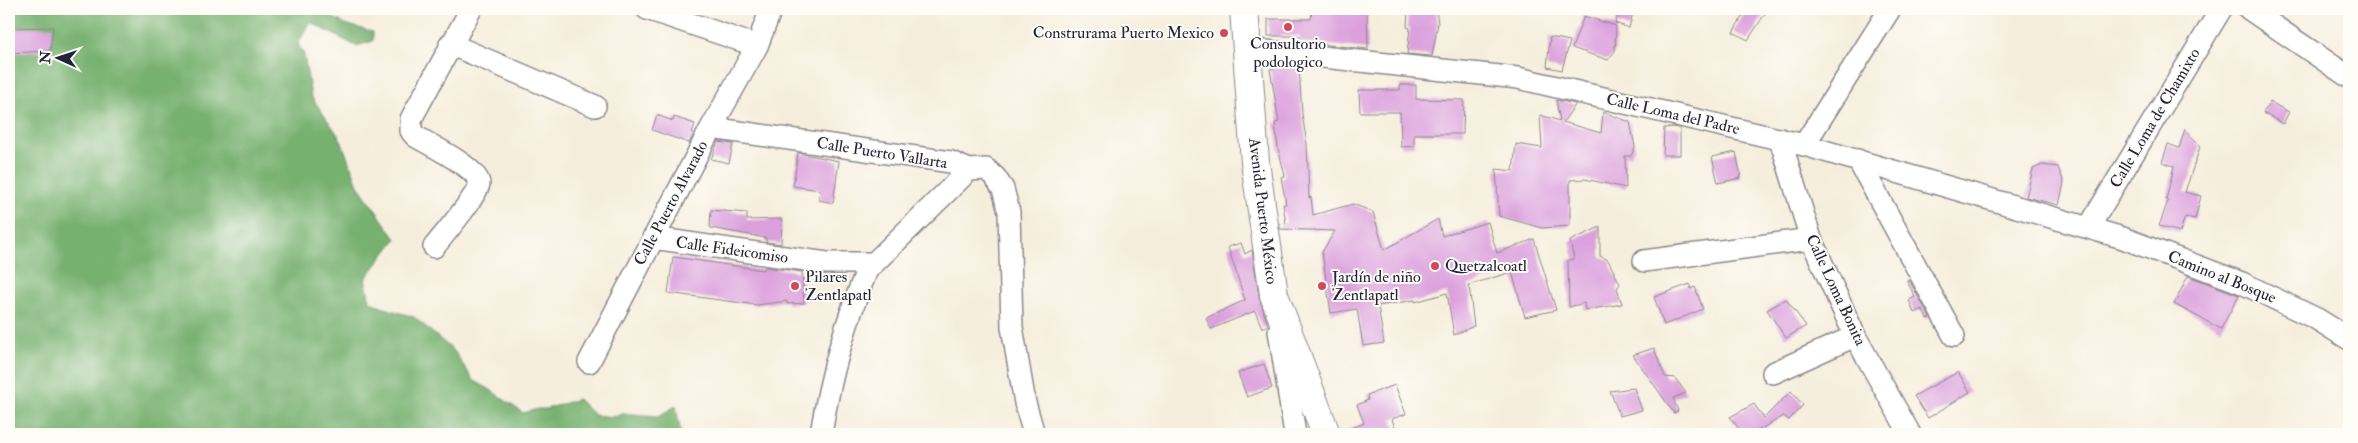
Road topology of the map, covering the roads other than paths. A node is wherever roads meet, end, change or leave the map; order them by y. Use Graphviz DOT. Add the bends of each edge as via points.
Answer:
graph roads {
  1 [pos="471,9"];
  2 [pos="647,9"];
  3 [pos="771,9"];
  4 [pos="1244,9"];
  5 [pos="1890,9"];
  6 [pos="2221,9"];
  7 [pos="2248,9"];
  8 [pos="450,44"];
  9 [pos="756,46"];
  10 [pos="1248,49"];
  11 [pos="2349,77"];
  12 [pos="595,106"];
  13 [pos="711,128"];
  14 [pos="1780,139"];
  15 [pos="1804,145"];
  16 [pos="1858,160"];
  17 [pos="969,170"];
  18 [pos="2089,227"];
  19 [pos="653,238"];
  20 [pos="1811,239"];
  21 [pos="434,246"];
  22 [pos="1644,261"];
  23 [pos="870,263"];
  24 [pos="1274,295"];
  25 [pos="1855,336"];
  26 [pos="1954,336"];
  27 [pos="2349,339"];
  28 [pos="588,362"];
  29 [pos="1773,373"];
  30 [pos="821,434"];
  31 [pos="1034,434"];
  32 [pos="1294,434"];
  33 [pos="1326,434"];
  34 [pos="1910,434"];
  1 -- 8 [label="street"];
  2 -- 9 [label="street"];
  3 -- 9 [label="street, Calle Puerto Alvarado"];
  4 -- 10 [label="main road, Avenida Puerto México"];
  5 -- 15 [label="street"];
  6 -- 18 [label="street, Calle Loma de Chamixto"];
  7 -- 11 [label="street"];
  8 -- 12 [label="street"];
  8 -- 21 [label="street" via="414,110 410,126 415,136 468,167 479,184 474,196"];
  9 -- 13 [label="street, Calle Puerto Alvarado"];
  10 -- 14 [label="street, Calle Loma del Padre" via="1518,78"];
  10 -- 24 [label="main road, Avenida Puerto México" via="1255,162"];
  13 -- 17 [label="street, Calle Puerto Vallarta" via="951,162"];
  13 -- 19 [label="street, Calle Puerto Alvarado"];
  14 -- 15 [label="street, Calle Loma del Padre"];
  14 -- 20 [label="street, Calle Loma Bonita"];
  15 -- 16 [label="street, Calle Loma del Padre"];
  16 -- 18 [label="street, Calle Loma del Padre"];
  16 -- 26 [label="street"];
  17 -- 23 [label="street" via="873,264"];
  17 -- 31 [label="street, Calle Puerto Vallarta" via="986,169 995,176 1006,199 1011,234 1012,327 1023,394"];
  18 -- 27 [label="street, Camino al Bosque" via="2242,283"];
  19 -- 23 [label="street, Calle Fideicomiso" via="827,263"];
  19 -- 28 [label="street, Calle Puerto Alvarado"];
  20 -- 22 [label="street"];
  20 -- 25 [label="street, Calle Loma Bonita"];
  23 -- 30 [label="street" via="843,339"];
  24 -- 32 [label="street"];
  24 -- 33 [label="main road, Avenida Puerto México"];
  25 -- 29 [label="street"];
  25 -- 34 [label="street, Calle Loma Bonita"];
}
